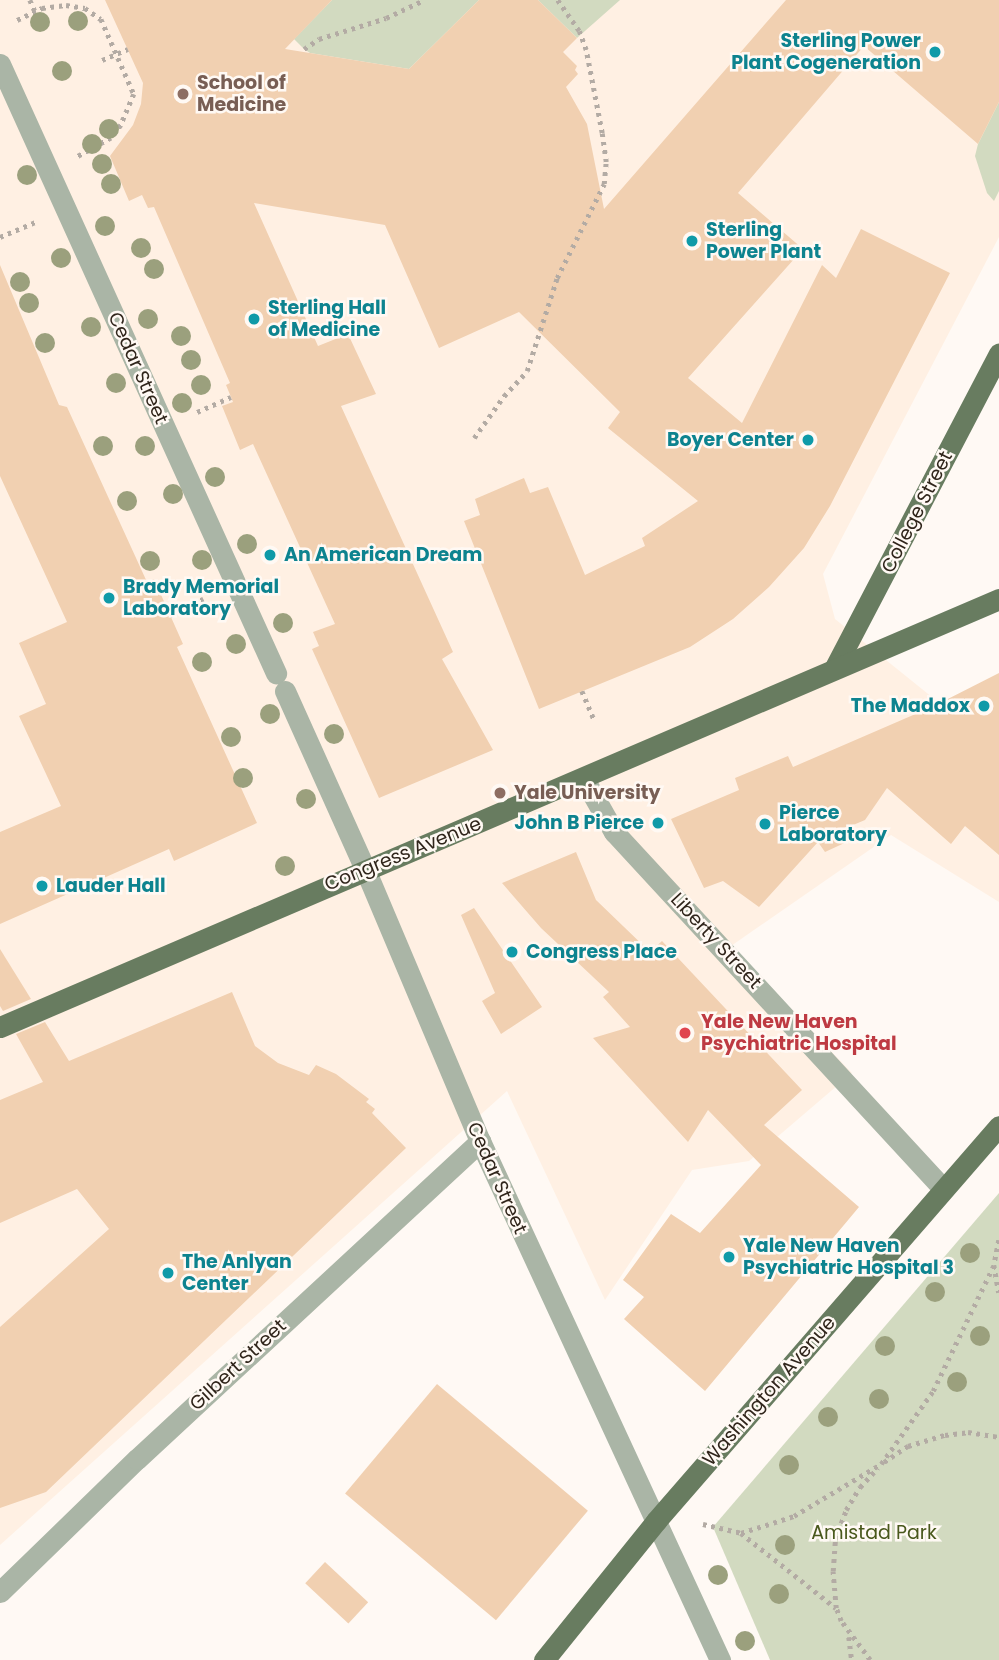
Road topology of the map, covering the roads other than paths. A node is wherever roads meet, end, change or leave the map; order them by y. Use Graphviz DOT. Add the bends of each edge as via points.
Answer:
graph roads {
  1 [pos="0,64"];
  2 [pos="999,354"];
  3 [pos="999,598"];
  4 [pos="834,669"];
  5 [pos="584,779"];
  6 [pos="365,869"];
  7 [pos="0,1027"];
  8 [pos="999,1126"];
  9 [pos="480,1141"];
  10 [pos="943,1189"];
  11 [pos="656,1521"];
  12 [pos="0,1592"];
  13 [pos="544,1660"];
  14 [pos="720,1660"];
  1 -- 6 [label="street, Cedar Street"];
  2 -- 4 [label="main road, College Street"];
  3 -- 4 [label="main road, Congress Avenue"];
  4 -- 5 [label="main road, Congress Avenue"];
  5 -- 6 [label="main road, Congress Avenue"];
  5 -- 10 [label="street, Liberty Street" via="614,832"];
  6 -- 7 [label="main road, Congress Avenue"];
  6 -- 9 [label="street, Cedar Street"];
  8 -- 10 [label="main road, Washington Avenue"];
  9 -- 11 [label="street, Cedar Street"];
  9 -- 12 [label="street, Gilbert Street" via="136,1459"];
  10 -- 11 [label="main road, Washington Avenue"];
  11 -- 13 [label="main road, Washington Avenue"];
  11 -- 14 [label="street, Cedar Street"];
}
